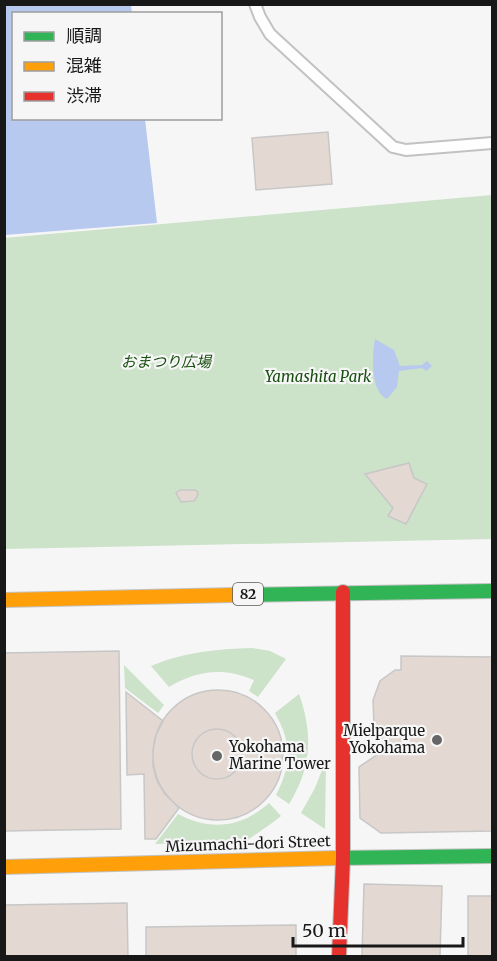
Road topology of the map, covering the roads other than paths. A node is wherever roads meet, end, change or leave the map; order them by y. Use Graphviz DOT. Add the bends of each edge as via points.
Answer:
graph roads {
  1 [pos="255,4"];
  2 [pos="492,143"];
  3 [pos="492,591"];
  4 [pos="343,592"];
  5 [pos="4,600"];
  6 [pos="492,856"];
  7 [pos="343,858"];
  8 [pos="4,867"];
  9 [pos="339,957"];
  1 -- 2 [label="lane" via="270,34 393,147 406,150"];
  3 -- 4 [label="street, 82"];
  4 -- 5 [label="street, 82"];
  4 -- 7 [label="street"];
  6 -- 7 [label="street, Mizumachi-dori Street"];
  7 -- 8 [label="street, Mizumachi-dori Street"];
  7 -- 9 [label="street"];
}
